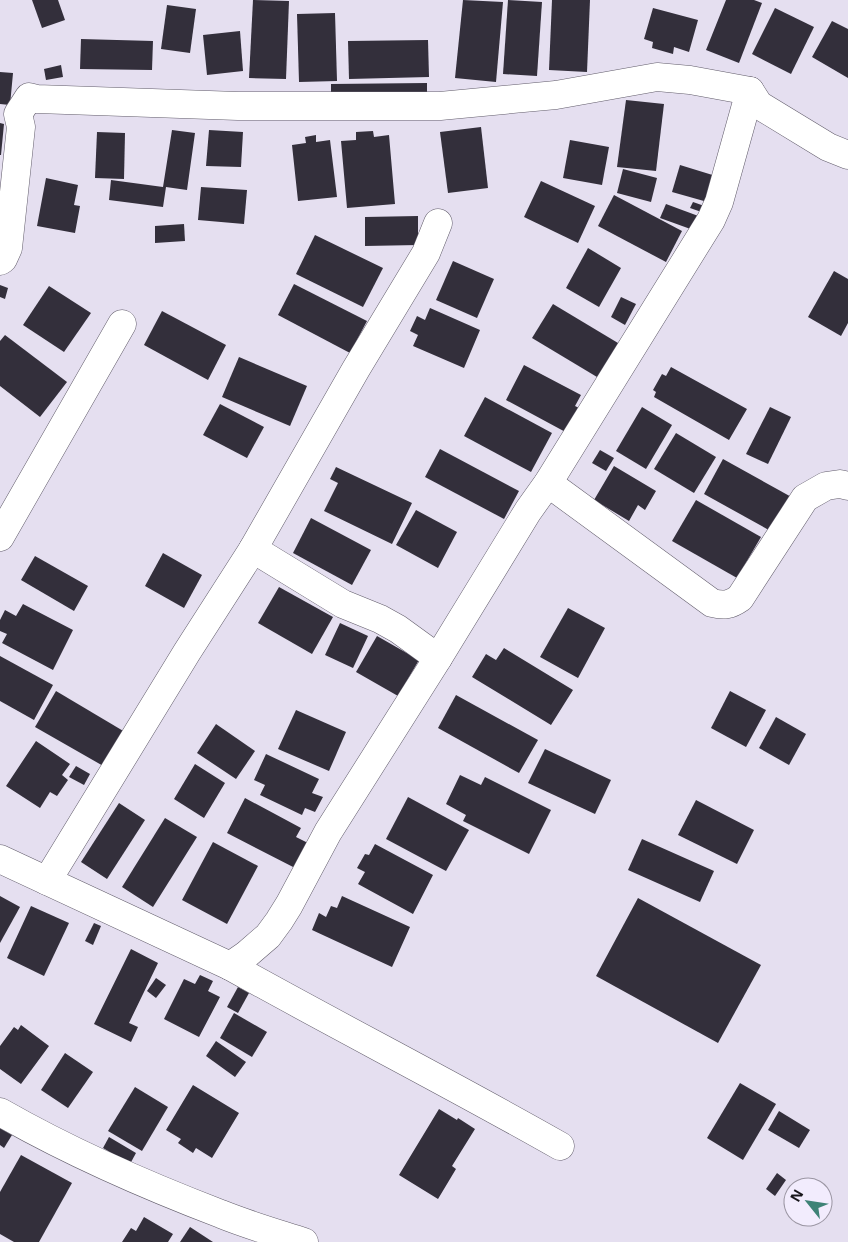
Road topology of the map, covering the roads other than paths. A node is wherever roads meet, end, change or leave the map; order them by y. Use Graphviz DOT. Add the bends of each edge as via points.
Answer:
graph roads {
  1 [pos="750,91"];
  2 [pos="848,155"];
  3 [pos="438,223"];
  4 [pos="0,261"];
  5 [pos="122,324"];
  6 [pos="548,483"];
  7 [pos="848,486"];
  8 [pos="0,537"];
  9 [pos="253,549"];
  10 [pos="438,658"];
  11 [pos="0,860"];
  12 [pos="47,881"];
  13 [pos="230,966"];
  14 [pos="0,1112"];
  15 [pos="560,1146"];
  16 [pos="304,1242"];
  1 -- 2 [label="street" via="759,105 828,147"];
  1 -- 4 [label="street" via="658,77 556,95 440,106 238,106 29,97 18,114 22,126 8,248"];
  1 -- 6 [label="street" via="711,220"];
  3 -- 9 [label="street" via="426,253"];
  5 -- 8 [label="street"];
  6 -- 7 [label="street" via="712,604 722,606 740,598 805,498 826,486"];
  6 -- 10 [label="street"];
  9 -- 10 [label="street" via="343,604 398,629"];
  9 -- 12 [label="street"];
  10 -- 13 [label="street" via="328,832 278,922 268,936"];
  11 -- 12 [label="street"];
  12 -- 13 [label="street"];
  13 -- 15 [label="street"];
  14 -- 16 [label="street" via="92,1160 222,1214"];
}
